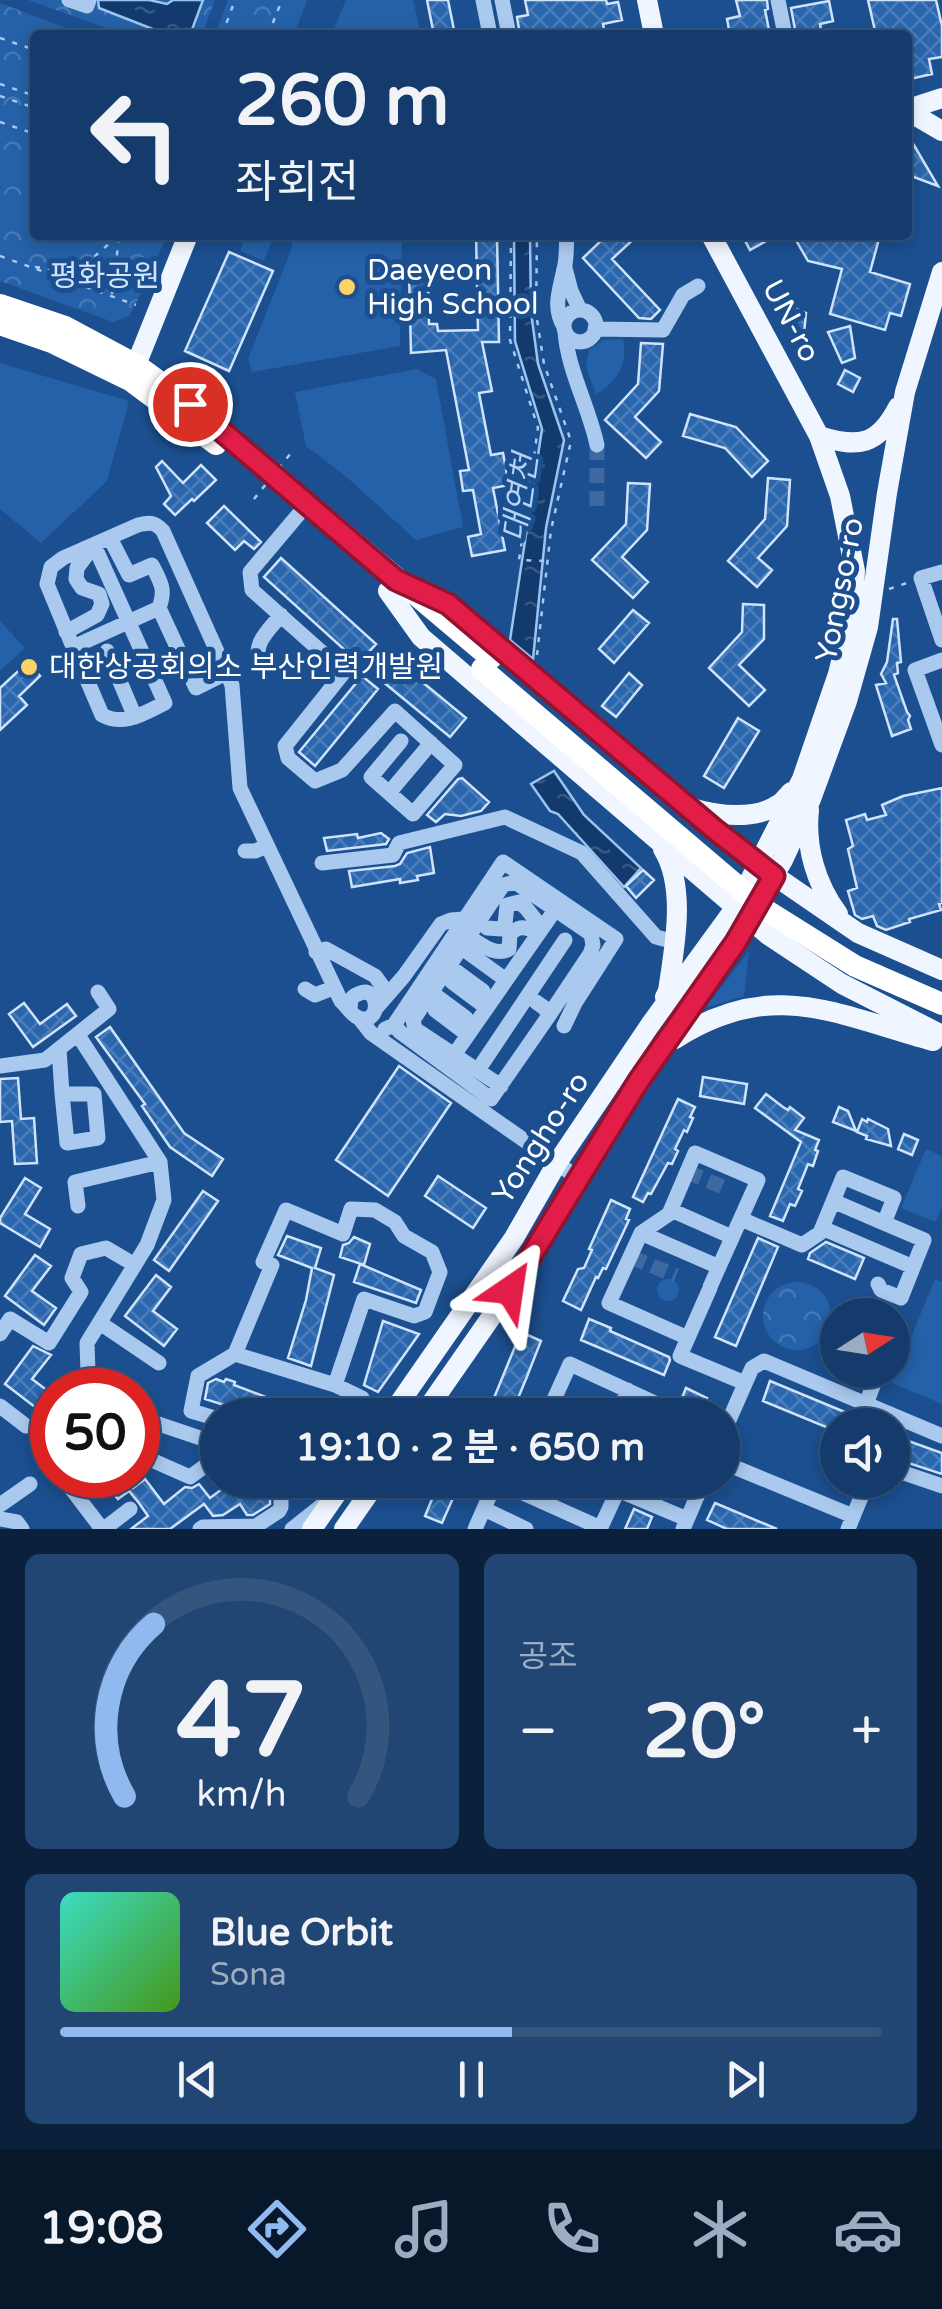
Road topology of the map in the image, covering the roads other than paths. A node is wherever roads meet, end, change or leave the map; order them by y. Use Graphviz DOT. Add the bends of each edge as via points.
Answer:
graph roads {
  1 [pos="69,0"];
  2 [pos="89,0"];
  3 [pos="483,0"];
  4 [pos="502,0"];
  5 [pos="647,0"];
  6 [pos="778,0"];
  7 [pos="489,30"];
  8 [pos="509,30"];
  9 [pos="653,30"];
  10 [pos="784,30"];
  11 [pos="942,98"];
  12 [pos="912,111"];
  13 [pos="912,115"];
  14 [pos="942,131"];
  15 [pos="186,240"];
  16 [pos="566,240"];
  17 [pos="714,240"];
  18 [pos="565,268"];
  19 [pos="942,272"];
  20 [pos="698,286"];
  21 [pos="0,306"];
  22 [pos="580,310"];
  23 [pos="0,324"];
  24 [pos="595,328"];
  25 [pos="564,330"];
  26 [pos="582,342"];
  27 [pos="136,364"];
  28 [pos="577,379"];
  29 [pos="906,392"];
  30 [pos="818,436"];
  31 [pos="597,445"];
  32 [pos="298,516"];
  33 [pos="110,538"];
  34 [pos="94,545"];
  35 [pos="942,572"];
  36 [pos="392,586"];
  37 [pos="159,608"];
  38 [pos="280,615"];
  39 [pos="852,616"];
  40 [pos="129,622"];
  41 [pos="70,640"];
  42 [pos="942,640"];
  43 [pos="107,652"];
  44 [pos="942,660"];
  45 [pos="486,664"];
  46 [pos="262,666"];
  47 [pos="116,671"];
  48 [pos="226,673"];
  49 [pos="99,678"];
  50 [pos="196,688"];
  51 [pos="165,704"];
  52 [pos="135,716"];
  53 [pos="401,741"];
  54 [pos="431,743"];
  55 [pos="942,745"];
  56 [pos="806,789"];
  57 [pos="389,793"];
  58 [pos="688,807"];
  59 [pos="657,839"];
  60 [pos="266,846"];
  61 [pos="245,851"];
  62 [pos="322,863"];
  63 [pos="767,870"];
  64 [pos="746,907"];
  65 [pos="555,910"];
  66 [pos="464,919"];
  67 [pos="488,928"];
  68 [pos="535,929"];
  69 [pos="721,930"];
  70 [pos="858,933"];
  71 [pos="565,940"];
  72 [pos="465,942"];
  73 [pos="675,942"];
  74 [pos="316,952"];
  75 [pos="942,970"];
  76 [pos="506,980"];
  77 [pos="333,988"];
  78 [pos="942,988"];
  79 [pos="304,990"];
  80 [pos="98,992"];
  81 [pos="432,992"];
  82 [pos="460,998"];
  83 [pos="536,1002"];
  84 [pos="942,1004"];
  85 [pos="369,1005"];
  86 [pos="548,1017"];
  87 [pos="650,1025"];
  88 [pos="564,1026"];
  89 [pos="387,1033"];
  90 [pos="78,1035"];
  91 [pos="468,1035"];
  92 [pos="942,1035"];
  93 [pos="942,1044"];
  94 [pos="665,1045"];
  95 [pos="52,1055"];
  96 [pos="454,1056"];
  97 [pos="0,1066"];
  98 [pos="478,1070"];
  99 [pos="501,1086"];
  100 [pos="62,1094"];
  101 [pos="160,1162"];
  102 [pos="557,1162"];
  103 [pos="578,1178"];
  104 [pos="833,1201"];
  105 [pos="78,1206"];
  106 [pos="671,1210"];
  107 [pos="740,1219"];
  108 [pos="884,1223"];
  109 [pos="822,1228"];
  110 [pos="642,1233"];
  111 [pos="732,1237"];
  112 [pos="514,1238"];
  113 [pos="135,1264"];
  114 [pos="719,1267"];
  115 [pos="913,1267"];
  116 [pos="878,1284"];
  117 [pos="510,1290"];
  118 [pos="457,1320"];
  119 [pos="100,1323"];
  120 [pos="0,1334"];
  121 [pos="688,1338"];
  122 [pos="236,1354"];
  123 [pos="160,1364"];
  124 [pos="458,1365"];
  125 [pos="88,1368"];
  126 [pos="746,1383"];
  127 [pos="336,1386"];
  128 [pos="872,1388"];
  129 [pos="628,1390"];
  130 [pos="362,1398"];
  131 [pos="403,1398"];
  132 [pos="435,1398"];
  133 [pos="555,1398"];
  134 [pos="624,1398"];
  135 [pos="645,1398"];
  136 [pos="739,1398"];
  137 [pos="866,1404"];
  138 [pos="0,1406"];
  139 [pos="200,1414"];
  140 [pos="160,1424"];
  141 [pos="26,1426"];
  142 [pos="942,1436"];
  143 [pos="200,1438"];
  144 [pos="160,1464"];
  145 [pos="200,1469"];
  146 [pos="740,1470"];
  147 [pos="910,1474"];
  148 [pos="30,1484"];
  149 [pos="942,1486"];
  150 [pos="79,1498"];
  151 [pos="282,1498"];
  152 [pos="322,1498"];
  153 [pos="328,1498"];
  154 [pos="366,1498"];
  155 [pos="614,1498"];
  156 [pos="642,1498"];
  157 [pos="696,1498"];
  158 [pos="860,1498"];
  159 [pos="0,1505"];
  160 [pos="130,1509"];
  161 [pos="484,1509"];
  162 [pos="0,1518"];
  163 [pos="850,1522"];
  164 [pos="685,1524"];
  165 [pos="601,1528"];
  166 [pos="22,1529"];
  167 [pos="103,1529"];
  168 [pos="200,1529"];
  169 [pos="292,1529"];
  170 [pos="312,1529"];
  171 [pos="344,1529"];
  172 [pos="475,1529"];
  173 [pos="526,1529"];
  1 -- 2 [label="street" via="87,6"];
  3 -- 7 [label="street"];
  4 -- 8 [label="street"];
  5 -- 9 [label="main road"];
  6 -- 10 [label="street"];
  11 -- 12 [label="main road"];
  13 -- 14 [label="main road"];
  15 -- 27 [label="main road"];
  16 -- 18 [label="street"];
  17 -- 30 [label="main road, UN-ro"];
  18 -- 22 [label="street"];
  18 -- 25 [label="street" via="557,289"];
  19 -- 29 [label="main road, Yongso-ro"];
  20 -- 24 [label="street" via="683,295 664,330"];
  21 -- 27 [label="highway" via="65,328"];
  22 -- 24 [label="street" via="590,314"];
  22 -- 25 [label="street" via="570,313"];
  23 -- 32 [label="highway" via="130,380"];
  24 -- 26 [label="street"];
  25 -- 26 [label="street"];
  25 -- 28 [label="street"];
  26 -- 28 [label="street"];
  27 -- 36 [label="highway" via="190,404"];
  28 -- 31 [label="street"];
  29 -- 30 [label="main road" via="873,440 847,444"];
  29 -- 56 [label="main road, Yongso-ro" via="868,627 848,701"];
  30 -- 39 [label="main road, UN-ro" via="856,571"];
  32 -- 36 [label="highway"];
  32 -- 38 [label="street" via="250,572 252,590"];
  33 -- 34 [label="street"];
  33 -- 37 [label="street" via="129,575 152,565 164,596"];
  33 -- 48 [label="street" via="149,522 164,531"];
  34 -- 40 [label="street"];
  34 -- 41 [label="street" via="50,568 46,584"];
  34 -- 41 [label="street" via="76,579 99,594 102,604"];
  35 -- 42 [label="street" via="920,578"];
  36 -- 45 [label="highway"];
  36 -- 58 [label="main road" via="448,604"];
  36 -- 59 [label="main road" via="421,637"];
  37 -- 40 [label="street"];
  37 -- 50 [label="street"];
  38 -- 46 [label="street" via="257,650"];
  38 -- 54 [label="street" via="344,672 285,746 288,758 315,781 342,770 395,711"];
  39 -- 56 [label="main road, Yongso-ro"];
  40 -- 41 [label="street"];
  40 -- 51 [label="street"];
  41 -- 52 [label="street" via="102,715"];
  43 -- 47 [label="street"];
  44 -- 55 [label="street" via="916,670"];
  45 -- 78 [label="highway" via="772,898 861,952"];
  45 -- 84 [label="highway, bridge" via="764,909 855,966"];
  47 -- 49 [label="street"];
  47 -- 52 [label="street"];
  48 -- 50 [label="street"];
  48 -- 60 [label="street" via="240,788"];
  50 -- 51 [label="street"];
  51 -- 52 [label="street"];
  53 -- 57 [label="street" via="371,777"];
  54 -- 57 [label="street"];
  54 -- 57 [label="street" via="455,764 413,814"];
  56 -- 58 [label="main road" via="757,812 712,814"];
  56 -- 63 [label="main road, Yongso-ro"];
  56 -- 70 [label="main road" via="816,874 836,912"];
  58 -- 63 [label="main road"];
  59 -- 64 [label="main road"];
  59 -- 73 [label="main road" via="674,882"];
  60 -- 61 [label="street"];
  60 -- 74 [label="street"];
  62 -- 73 [label="street" via="393,855 399,843 505,817 582,853 656,937"];
  63 -- 64 [label="main road, Yongso-ro"];
  63 -- 70 [label="main road"];
  64 -- 69 [label="main road, Yongho-ro"];
  64 -- 92 [label="main road" via="793,953"];
  64 -- 94 [label="main road, Yongho-ro"];
  65 -- 68 [label="street"];
  65 -- 72 [label="street" via="508,882"];
  65 -- 86 [label="street" via="591,934 594,945"];
  66 -- 85 [label="street" via="440,924 404,976"];
  66 -- 88 [label="street" via="503,862 616,939"];
  66 -- 89 [label="street"];
  67 -- 68 [label="street" via="502,929 508,905 519,902"];
  68 -- 72 [label="street" via="516,929 504,952"];
  68 -- 76 [label="street"];
  69 -- 73 [label="main road"];
  69 -- 87 [label="main road, Yongho-ro"];
  70 -- 75 [label="main road"];
  71 -- 98 [label="street"];
  72 -- 76 [label="street"];
  72 -- 82 [label="street"];
  73 -- 87 [label="main road" via="668,991"];
  74 -- 77 [label="street"];
  74 -- 85 [label="street" via="326,949 376,976"];
  76 -- 82 [label="street"];
  77 -- 79 [label="street" via="315,996"];
  77 -- 85 [label="street" via="341,1001"];
  80 -- 90 [label="street" via="109,1009"];
  81 -- 82 [label="street"];
  81 -- 82 [label="street"];
  81 -- 96 [label="street" via="413,1024"];
  82 -- 91 [label="street"];
  82 -- 91 [label="street"];
  83 -- 86 [label="street"];
  85 -- 89 [label="street"];
  86 -- 99 [label="street"];
  87 -- 102 [label="main road, Yongho-ro"];
  89 -- 99 [label="street" via="400,1032 491,1099"];
  89 -- 102 [label="street"];
  90 -- 95 [label="street"];
  90 -- 101 [label="street"];
  91 -- 96 [label="street"];
  93 -- 94 [label="main road" via="819,1008 779,1004 728,1012"];
  94 -- 103 [label="main road, Yongho-ro"];
  95 -- 97 [label="street"];
  95 -- 100 [label="street"];
  96 -- 98 [label="street"];
  98 -- 99 [label="street"];
  101 -- 105 [label="street" via="75,1182"];
  101 -- 113 [label="street" via="164,1200"];
  102 -- 103 [label="street"];
  102 -- 112 [label="main road, Yongho-ro"];
  103 -- 117 [label="main road, Yongho-ro"];
  104 -- 108 [label="street"];
  104 -- 108 [label="street" via="844,1177 894,1198"];
  104 -- 109 [label="street"];
  106 -- 107 [label="street" via="696,1153 758,1180"];
  106 -- 110 [label="street"];
  106 -- 111 [label="street"];
  107 -- 109 [label="street" via="802,1245"];
  107 -- 111 [label="street"];
  108 -- 115 [label="street" via="924,1240"];
  109 -- 115 [label="street"];
  110 -- 114 [label="street"];
  110 -- 121 [label="street" via="609,1302"];
  111 -- 114 [label="street"];
  112 -- 117 [label="main road" via="524,1231 531,1236"];
  112 -- 118 [label="main road, Yongho-ro"];
  113 -- 119 [label="street"];
  113 -- 120 [label="street" via="106,1248 81,1254 72,1278 81,1292 49,1344 10,1318"];
  114 -- 121 [label="street"];
  115 -- 116 [label="street" via="900,1298"];
  117 -- 124 [label="main road, Yongho-ro"];
  118 -- 124 [label="main road" via="440,1364 448,1370"];
  118 -- 131 [label="main road, Yongho-ro"];
  119 -- 123 [label="street"];
  119 -- 125 [label="street" via="87,1343"];
  121 -- 126 [label="street" via="680,1356"];
  122 -- 127 [label="street"];
  122 -- 127 [label="street" via="272,1266 263,1262 286,1210 343,1234 351,1209 375,1210 432,1252 440,1272 425,1312 414,1316 364,1299"];
  122 -- 139 [label="street" via="198,1376 190,1411"];
  124 -- 132 [label="main road, Yongho-ro"];
  126 -- 136 [label="street"];
  126 -- 137 [label="street" via="764,1361"];
  127 -- 130 [label="street"];
  128 -- 137 [label="street"];
  129 -- 133 [label="street" via="570,1364"];
  129 -- 134 [label="street"];
  129 -- 135 [label="street"];
  137 -- 142 [label="street"];
  138 -- 141 [label="street"];
  140 -- 143 [label="street"];
  144 -- 145 [label="street" via="190,1477"];
  146 -- 163 [label="street"];
  147 -- 149 [label="street"];
  148 -- 159 [label="street"];
  150 -- 167 [label="street"];
  151 -- 168 [label="street" via="278,1512 256,1526"];
  152 -- 169 [label="street"];
  153 -- 170 [label="main road"];
  154 -- 171 [label="main road"];
  155 -- 165 [label="street"];
  156 -- 164 [label="street"];
  157 -- 164 [label="street"];
  158 -- 163 [label="street"];
  160 -- 167 [label="street"];
  161 -- 165 [label="street" via="496,1481"];
  161 -- 172 [label="street"];
  161 -- 173 [label="street"];
  162 -- 166 [label="street"];
}
